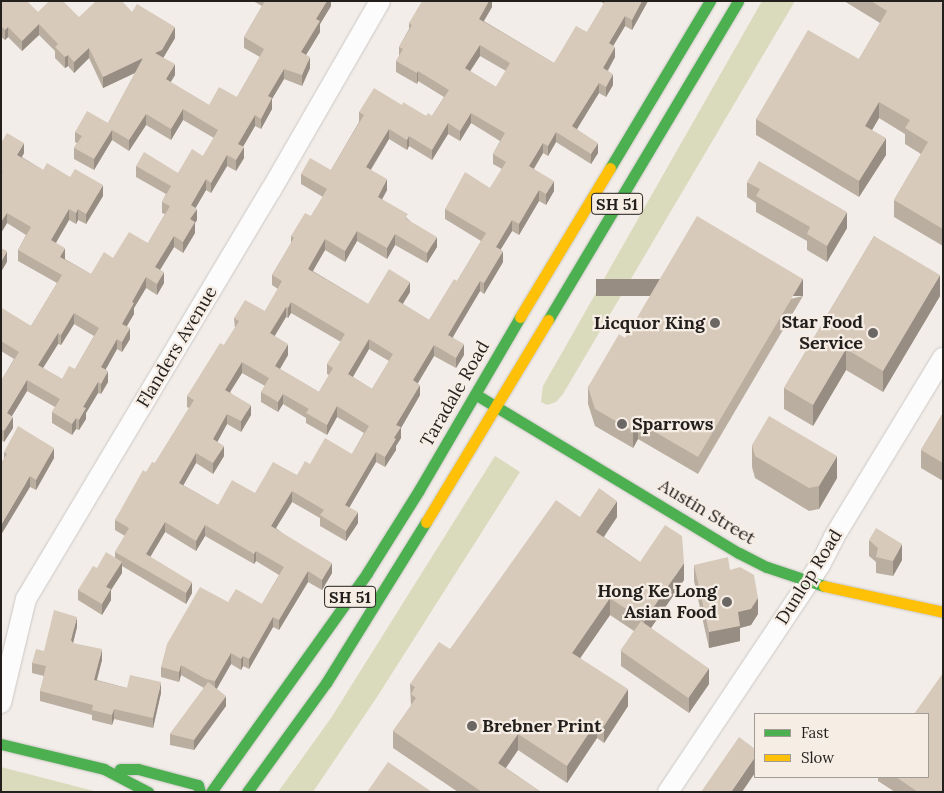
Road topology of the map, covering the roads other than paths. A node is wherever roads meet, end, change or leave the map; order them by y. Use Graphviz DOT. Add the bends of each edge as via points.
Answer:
graph roads {
  1 [pos="380,1"];
  2 [pos="710,1"];
  3 [pos="738,1"];
  4 [pos="943,358"];
  5 [pos="474,393"];
  6 [pos="495,405"];
  7 [pos="808,582"];
  8 [pos="943,612"];
  9 [pos="1,703"];
  10 [pos="1,744"];
  11 [pos="104,769"];
  12 [pos="148,792"];
  13 [pos="200,792"];
  14 [pos="211,792"];
  15 [pos="247,792"];
  16 [pos="668,792"];
  1 -- 9 [label="street, Flanders Avenue" via="26,599"];
  2 -- 5 [label="main road, Taradale Road / SH 51"];
  3 -- 6 [label="main road, SH 51"];
  4 -- 7 [label="street, Dunlop Road"];
  5 -- 6 [label="main road, Austin Street"];
  5 -- 14 [label="main road, Taradale Road / SH 51" via="419,490 367,572"];
  6 -- 7 [label="main road, Austin Street" via="739,553"];
  6 -- 15 [label="main road, SH 51" via="326,682"];
  7 -- 8 [label="main road, Austin Street"];
  7 -- 16 [label="street, Dunlop Road"];
  10 -- 11 [label="main road"];
  11 -- 12 [label="main road"];
  11 -- 13 [label="main road" via="138,769 198,785"];
}
